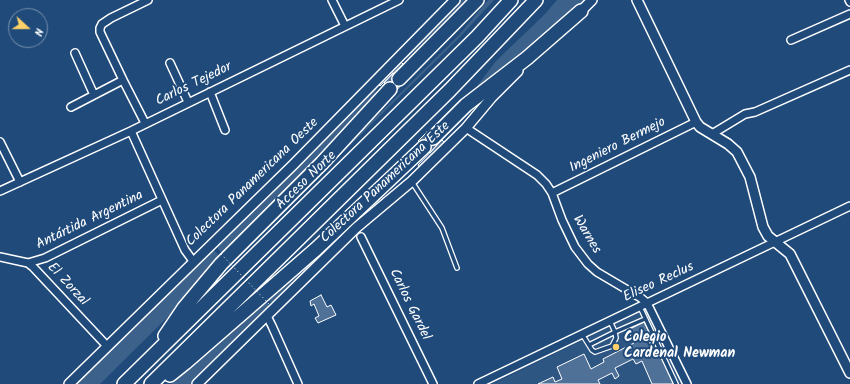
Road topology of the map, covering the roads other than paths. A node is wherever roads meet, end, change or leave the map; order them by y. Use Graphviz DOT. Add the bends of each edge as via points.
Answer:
graph roads {
  1 [pos="148,0"];
  2 [pos="332,0"];
  3 [pos="399,0"];
  4 [pos="456,0"];
  5 [pos="511,0"];
  6 [pos="536,0"];
  7 [pos="592,0"];
  8 [pos="637,0"];
  9 [pos="475,2"];
  10 [pos="581,11"];
  11 [pos="850,14"];
  12 [pos="345,26"];
  13 [pos="791,40"];
  14 [pos="75,54"];
  15 [pos="170,63"];
  16 [pos="850,70"];
  17 [pos="399,79"];
  18 [pos="123,80"];
  19 [pos="390,89"];
  20 [pos="210,92"];
  21 [pos="94,95"];
  22 [pos="188,102"];
  23 [pos="70,107"];
  24 [pos="696,122"];
  25 [pos="145,123"];
  26 [pos="466,128"];
  27 [pos="225,130"];
  28 [pos="131,131"];
  29 [pos="712,134"];
  30 [pos="0,142"];
  31 [pos="412,181"];
  32 [pos="20,182"];
  33 [pos="0,191"];
  34 [pos="552,194"];
  35 [pos="162,200"];
  36 [pos="850,206"];
  37 [pos="361,237"];
  38 [pos="776,242"];
  39 [pos="0,257"];
  40 [pos="193,261"];
  41 [pos="28,263"];
  42 [pos="457,268"];
  43 [pos="647,303"];
  44 [pos="640,306"];
  45 [pos="267,316"];
  46 [pos="646,319"];
  47 [pos="610,321"];
  48 [pos="615,332"];
  49 [pos="582,334"];
  50 [pos="588,345"];
  51 [pos="107,346"];
  52 [pos="144,365"];
  53 [pos="850,373"];
  54 [pos="69,384"];
  55 [pos="124,384"];
  56 [pos="151,384"];
  57 [pos="157,384"];
  58 [pos="197,384"];
  59 [pos="298,384"];
  60 [pos="433,384"];
  61 [pos="478,384"];
  62 [pos="676,384"];
  63 [pos="687,384"];
  1 -- 18 [label="street" via="111,18 100,28"];
  2 -- 12 [label="street"];
  3 -- 12 [label="street, Carlos Tejedor"];
  4 -- 40 [label="street, Colectora Panamericana Oeste" via="293,165"];
  5 -- 52 [label="highway, Acceso Norte" via="477,38"];
  6 -- 56 [label="highway" via="444,96"];
  7 -- 10 [label="street, Colectora Panamericana Este"];
  8 -- 24 [label="street"];
  9 -- 17 [label="highway"];
  10 -- 26 [label="street, Colectora Panamericana Este" via="500,89"];
  10 -- 57 [label="highway" via="527,58 466,105 316,249 186,363"];
  11 -- 13 [label="street"];
  12 -- 20 [label="street, Carlos Tejedor"];
  14 -- 21 [label="street"];
  15 -- 22 [label="street"];
  16 -- 29 [label="street" via="755,112 745,114"];
  18 -- 21 [label="street"];
  18 -- 25 [label="street"];
  19 -- 52 [label="highway" via="322,163 221,264 184,308"];
  20 -- 22 [label="street, Carlos Tejedor"];
  20 -- 27 [label="street"];
  21 -- 23 [label="street"];
  22 -- 25 [label="street, Carlos Tejedor"];
  24 -- 29 [label="street"];
  24 -- 34 [label="street, Ingeniero Bermejo"];
  25 -- 28 [label="street, Carlos Tejedor"];
  26 -- 31 [label="street, Colectora Panamericana Este"];
  26 -- 34 [label="street, Warnes" via="537,175"];
  28 -- 32 [label="street, Carlos Tejedor"];
  28 -- 35 [label="street"];
  29 -- 38 [label="street" via="737,152 750,177 763,227 768,236"];
  30 -- 32 [label="street"];
  31 -- 42 [label="lane" via="442,228"];
  31 -- 45 [label="street, Colectora Panamericana Este" via="357,228"];
  32 -- 33 [label="street, Carlos Tejedor"];
  34 -- 43 [label="street, Warnes" via="575,247 588,264"];
  35 -- 40 [label="street" via="185,250"];
  35 -- 41 [label="street, Antártida Argentina" via="45,258"];
  36 -- 38 [label="street, Eliseo Reclus"];
  37 -- 60 [label="street, Carlos Gardel"];
  38 -- 43 [label="street, Eliseo Reclus"];
  38 -- 53 [label="street" via="790,254"];
  39 -- 41 [label="street, El Zorzal"];
  40 -- 51 [label="street, Colectora Panamericana Oeste"];
  41 -- 51 [label="street, El Zorzal"];
  43 -- 44 [label="street, Eliseo Reclus"];
  43 -- 63 [label="street, Warnes"];
  44 -- 46 [label="lane"];
  44 -- 47 [label="street, Eliseo Reclus"];
  45 -- 58 [label="street, Colectora Panamericana Este"];
  45 -- 59 [label="street"];
  46 -- 48 [label="lane"];
  46 -- 62 [label="lane"];
  47 -- 48 [label="lane"];
  47 -- 49 [label="street, Eliseo Reclus"];
  48 -- 50 [label="lane"];
  48 -- 50 [label="lane" via="616,338 612,346 595,352"];
  49 -- 50 [label="lane"];
  49 -- 61 [label="street, Eliseo Reclus"];
  51 -- 54 [label="street, Colectora Panamericana Oeste"];
  52 -- 55 [label="highway, Acceso Norte"];
}
